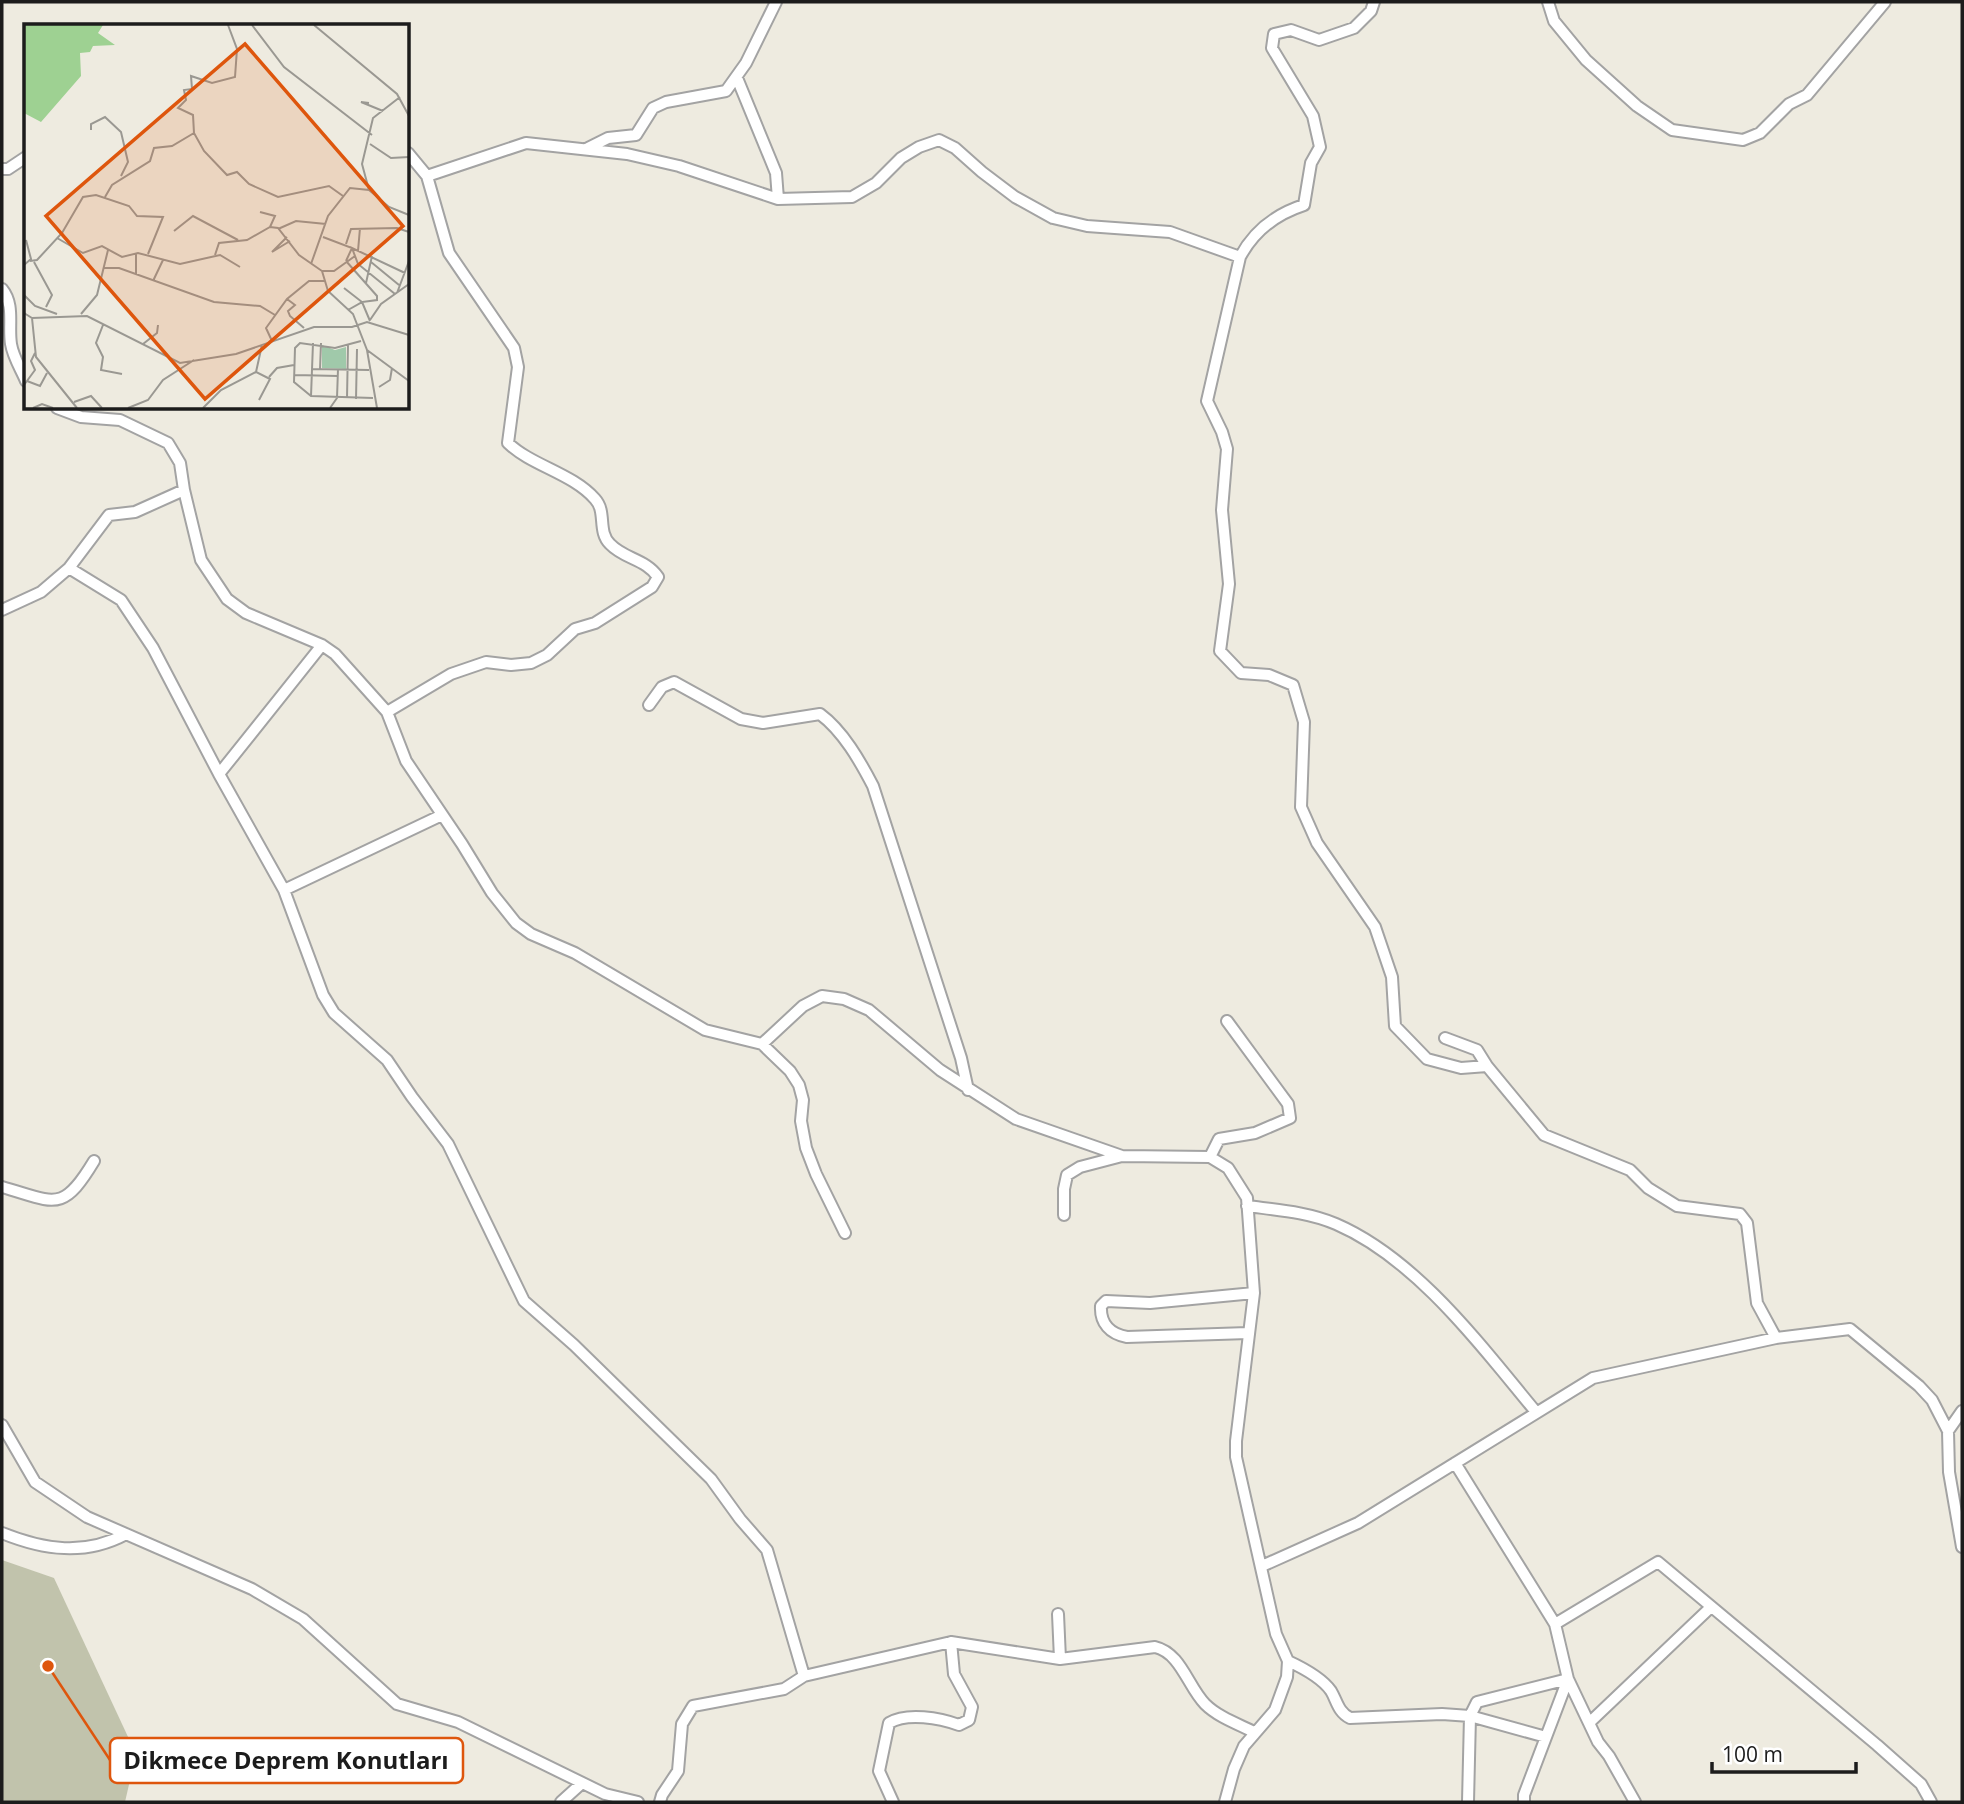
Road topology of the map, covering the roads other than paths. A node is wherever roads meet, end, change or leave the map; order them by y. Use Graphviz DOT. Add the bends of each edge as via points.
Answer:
graph roads {
  1 [pos="776,2"];
  2 [pos="1374,2"];
  3 [pos="1548,2"];
  4 [pos="1885,2"];
  5 [pos="737,78"];
  6 [pos="588,148"];
  7 [pos="410,155"];
  8 [pos="24,158"];
  9 [pos="2,169"];
  10 [pos="427,176"];
  11 [pos="778,199"];
  12 [pos="1240,257"];
  13 [pos="2,289"];
  14 [pos="24,376"];
  15 [pos="62,410"];
  16 [pos="184,490"];
  17 [pos="69,568"];
  18 [pos="2,611"];
  19 [pos="323,645"];
  20 [pos="649,705"];
  21 [pos="387,712"];
  22 [pos="219,774"];
  23 [pos="442,815"];
  24 [pos="284,890"];
  25 [pos="1227,1021"];
  26 [pos="1445,1038"];
  27 [pos="762,1044"];
  28 [pos="1487,1066"];
  29 [pos="968,1090"];
  30 [pos="1122,1156"];
  31 [pos="1210,1157"];
  32 [pos="94,1161"];
  33 [pos="2,1188"];
  34 [pos="1247,1206"];
  35 [pos="1063,1215"];
  36 [pos="845,1233"];
  37 [pos="1254,1293"];
  38 [pos="1248,1333"];
  39 [pos="1776,1338"];
  40 [pos="1962,1411"];
  41 [pos="1536,1412"];
  42 [pos="2,1425"];
  43 [pos="1948,1431"];
  44 [pos="1455,1463"];
  45 [pos="2,1533"];
  46 [pos="126,1534"];
  47 [pos="1962,1547"];
  48 [pos="1262,1566"];
  49 [pos="1711,1607"];
  50 [pos="1058,1614"];
  51 [pos="1555,1623"];
  52 [pos="951,1642"];
  53 [pos="1060,1659"];
  54 [pos="1288,1661"];
  55 [pos="804,1676"];
  56 [pos="1568,1679"];
  57 [pos="1471,1716"];
  58 [pos="1589,1723"];
  59 [pos="1254,1732"];
  60 [pos="1546,1737"];
  61 [pos="582,1783"];
  62 [pos="561,1802"];
  63 [pos="638,1802"];
  64 [pos="660,1802"];
  65 [pos="893,1802"];
  66 [pos="1225,1802"];
  67 [pos="1468,1802"];
  68 [pos="1524,1802"];
  69 [pos="1635,1802"];
  70 [pos="1931,1802"];
  1 -- 5 [label="street"];
  2 -- 12 [label="street" via="1354,28 1319,40 1291,30 1274,34 1272,48 1313,116 1320,146 1311,163 1304,205 1283,212 1249,242"];
  3 -- 4 [label="street" via="1554,21 1586,60 1637,106 1672,130 1743,140 1760,133 1789,104 1807,95"];
  5 -- 6 [label="street" via="726,91 653,108 636,135 608,138"];
  5 -- 11 [label="street" via="775,173"];
  6 -- 10 [label="street" via="526,143"];
  6 -- 11 [label="street" via="680,166"];
  7 -- 10 [label="street"];
  8 -- 9 [label="street"];
  10 -- 21 [label="street" via="449,253 514,348 518,367 509,443 596,499 607,542 651,567 658,577 652,587 595,623 575,629 531,663 486,662 451,674"];
  11 -- 12 [label="street" via="852,197 876,183 901,158 939,140 1015,197 1053,218 1087,226 1170,232"];
  12 -- 28 [label="street" via="1207,401 1227,449 1222,510 1229,584 1220,651 1241,673 1269,675 1293,685 1304,722 1301,807 1317,843 1375,927 1392,977 1395,1026 1427,1059 1461,1068"];
  13 -- 14 [label="street" via="10,308 14,354"];
  15 -- 16 [label="street" via="81,417 120,420 168,443 180,463"];
  16 -- 17 [label="street" via="135,512 109,514"];
  16 -- 19 [label="street" via="201,560 227,599 246,613"];
  17 -- 18 [label="street" via="41,592"];
  17 -- 22 [label="street" via="121,600 153,648"];
  19 -- 21 [label="street"];
  19 -- 22 [label="street"];
  20 -- 29 [label="street" via="662,687 674,682 741,719 763,723 820,714 829,721 873,786"];
  21 -- 23 [label="street" via="406,761"];
  22 -- 24 [label="street"];
  23 -- 24 [label="street"];
  23 -- 27 [label="street" via="492,893 531,934 575,953 705,1030"];
  24 -- 55 [label="street" via="323,995 334,1013 387,1060 448,1144 524,1301 711,1479 767,1550"];
  25 -- 31 [label="street" via="1288,1104 1290,1118 1255,1133 1219,1139"];
  26 -- 28 [label="street" via="1477,1050"];
  27 -- 29 [label="street" via="803,1006 822,996 845,999 869,1010"];
  27 -- 36 [label="street" via="800,1085 806,1148"];
  28 -- 39 [label="street" via="1544,1135 1630,1170 1677,1206 1740,1214 1747,1223 1757,1303"];
  29 -- 30 [label="street" via="1016,1119"];
  30 -- 31 [label="street"];
  30 -- 35 [label="street" via="1067,1175"];
  31 -- 34 [label="street" via="1228,1168 1247,1198"];
  32 -- 33 [label="street" via="80,1184 53,1202"];
  34 -- 37 [label="street"];
  34 -- 41 [label="street" via="1315,1216 1381,1251 1444,1305"];
  37 -- 38 [label="street"];
  37 -- 38 [label="street" via="1150,1303 1106,1301 1101,1306 1100,1315 1115,1335"];
  38 -- 48 [label="street" via="1236,1457"];
  39 -- 41 [label="street" via="1594,1378"];
  39 -- 43 [label="street" via="1850,1329 1919,1386"];
  40 -- 43 [label="street"];
  41 -- 44 [label="street"];
  42 -- 46 [label="street" via="35,1482 87,1517"];
  43 -- 47 [label="street" via="1949,1472"];
  44 -- 48 [label="street" via="1358,1523"];
  44 -- 51 [label="street"];
  45 -- 46 [label="street" via="37,1545 88,1548"];
  46 -- 61 [label="street" via="253,1589 303,1619 397,1703 458,1722"];
  48 -- 54 [label="street" via="1276,1634"];
  49 -- 51 [label="street" via="1658,1562"];
  49 -- 58 [label="street"];
  49 -- 70 [label="street" via="1921,1784"];
  50 -- 53 [label="street"];
  51 -- 56 [label="street"];
  52 -- 53 [label="street"];
  52 -- 55 [label="street"];
  52 -- 65 [label="street" via="954,1674 972,1707 969,1720 959,1725 898,1718 889,1723 879,1771"];
  53 -- 59 [label="street" via="1162,1648 1208,1707"];
  54 -- 57 [label="street" via="1329,1688 1342,1713 1350,1718"];
  54 -- 59 [label="street" via="1275,1710"];
  55 -- 64 [label="street" via="784,1689 693,1706 682,1724 678,1771"];
  56 -- 57 [label="street" via="1477,1702"];
  56 -- 58 [label="street"];
  56 -- 60 [label="street"];
  57 -- 60 [label="street"];
  57 -- 67 [label="street"];
  58 -- 69 [label="street"];
  59 -- 66 [label="street" via="1234,1769"];
  60 -- 68 [label="street"];
  61 -- 62 [label="street"];
  61 -- 63 [label="street"];
}
